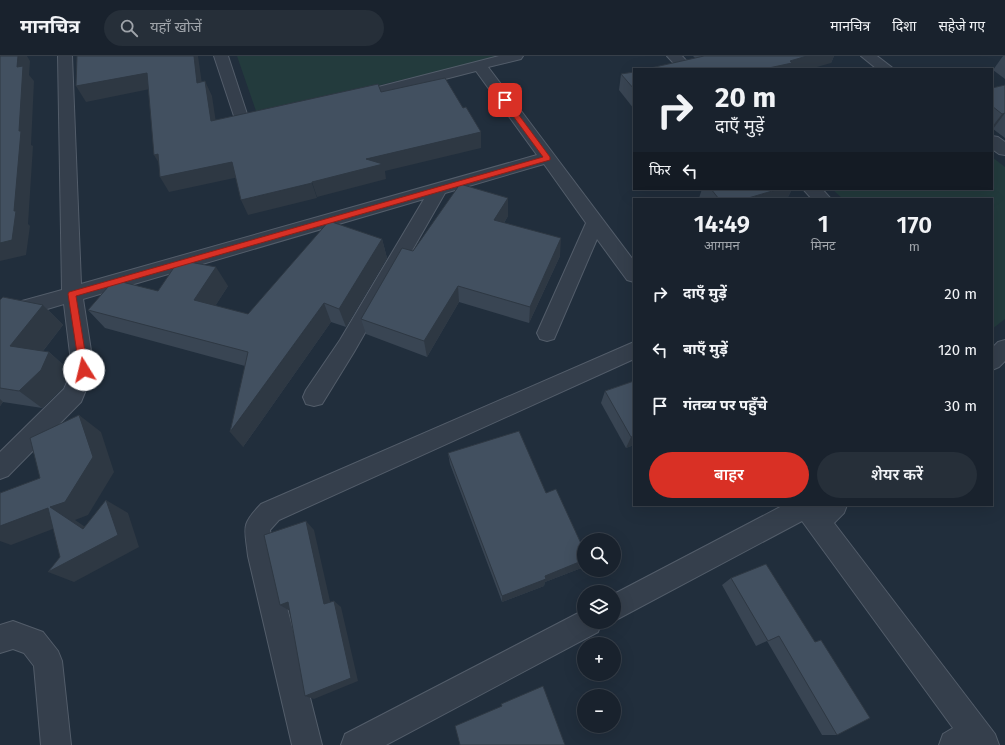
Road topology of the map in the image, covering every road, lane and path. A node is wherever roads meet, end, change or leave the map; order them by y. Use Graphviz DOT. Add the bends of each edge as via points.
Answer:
graph roads {
  1 [pos="65,56"];
  2 [pos="221,56"];
  3 [pos="516,56"];
  4 [pos="674,56"];
  5 [pos="868,56"];
  6 [pos="479,65"];
  7 [pos="687,68"];
  8 [pos="886,68"];
  9 [pos="335,102"];
  10 [pos="281,116"];
  11 [pos="993,142"];
  12 [pos="1005,150"];
  13 [pos="547,158"];
  14 [pos="438,190"];
  15 [pos="813,190"];
  16 [pos="821,198"];
  17 [pos="595,223"];
  18 [pos="633,274"];
  19 [pos="72,294"];
  20 [pos="0,315"];
  21 [pos="547,333"];
  22 [pos="1005,348"];
  23 [pos="633,350"];
  24 [pos="993,360"];
  25 [pos="314,397"];
  26 [pos="0,468"];
  27 [pos="816,509"];
  28 [pos="621,605"];
  29 [pos="577,628"];
  30 [pos="0,639"];
  31 [pos="971,741"];
  32 [pos="56,745"];
  33 [pos="307,745"];
  34 [pos="356,745"];
  1 -- 19 [label="street"];
  2 -- 10 [label="street" via="240,116 254,121"];
  3 -- 6 [label="street"];
  4 -- 7 [label="street"];
  5 -- 8 [label="street"];
  6 -- 9 [label="street"];
  6 -- 13 [label="street"];
  11 -- 12 [label="street"];
  13 -- 14 [label="street"];
  13 -- 17 [label="street"];
  14 -- 19 [label="street"];
  14 -- 25 [label="street" via="347,346"];
  15 -- 16 [label="street"];
  17 -- 18 [label="street"];
  17 -- 21 [label="street"];
  19 -- 20 [label="street"];
  19 -- 26 [label="street" via="84,370 73,395"];
  22 -- 24 [label="street"];
  23 -- 33 [label="street" via="270,512 257,526 261,556"];
  27 -- 28 [label="street"];
  27 -- 31 [label="street"];
  29 -- 34 [label="street"];
  30 -- 32 [label="street" via="13,635 33,642 48,661"];
}
